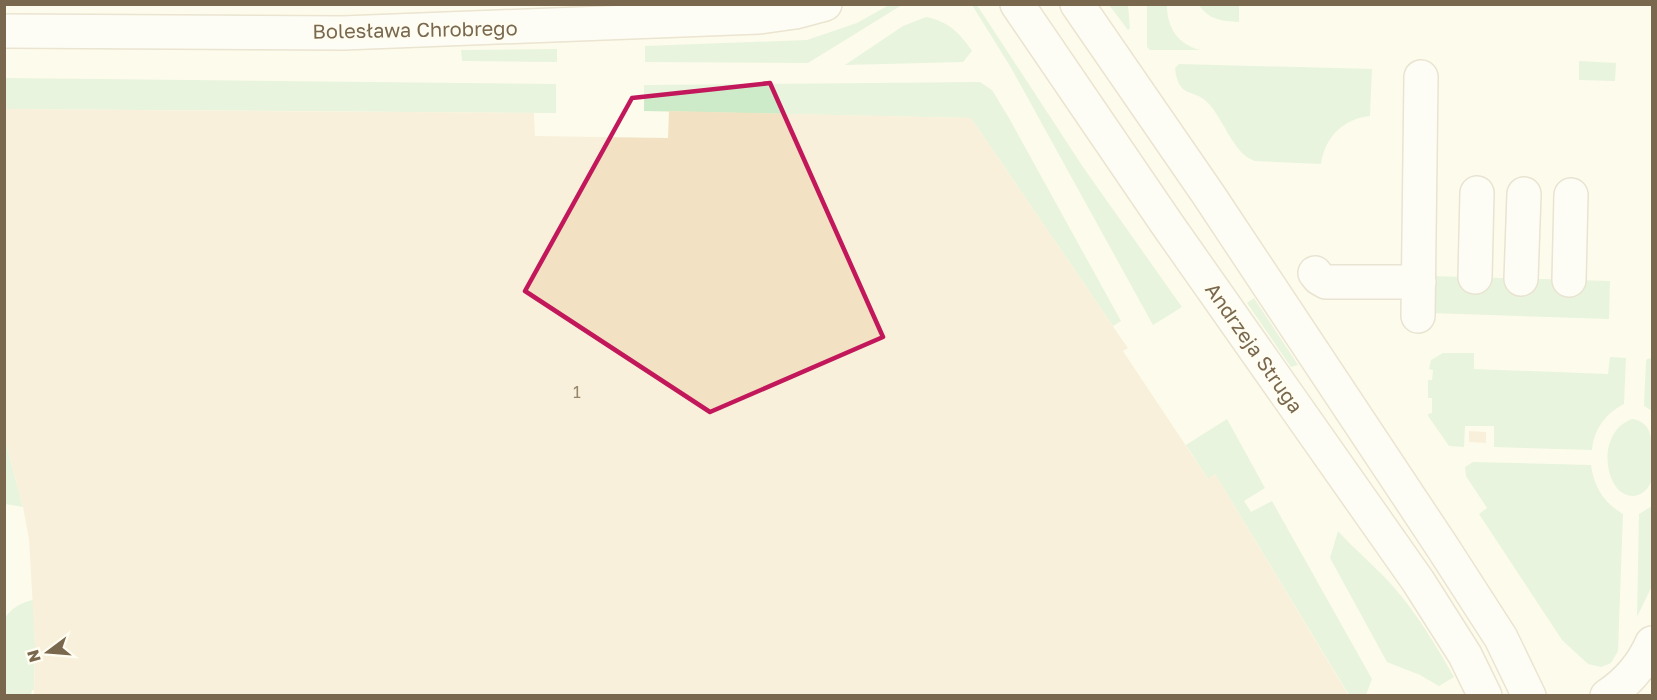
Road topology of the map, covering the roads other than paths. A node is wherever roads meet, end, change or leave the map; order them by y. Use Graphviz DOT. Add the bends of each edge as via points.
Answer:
graph roads {
  1 [pos="825,4"];
  2 [pos="1077,4"];
  3 [pos="1084,4"];
  4 [pos="1018,9"];
  5 [pos="4,31"];
  6 [pos="1099,35"];
  7 [pos="1422,77"];
  8 [pos="1477,193"];
  9 [pos="1524,194"];
  10 [pos="1571,195"];
  11 [pos="1315,273"];
  12 [pos="1475,277"];
  13 [pos="1521,279"];
  14 [pos="1569,280"];
  15 [pos="1419,282"];
  16 [pos="1418,316"];
  17 [pos="1653,644"];
  18 [pos="1485,696"];
  19 [pos="1529,696"];
  20 [pos="1607,696"];
  1 -- 5 [label="street, Bolesława Chrobrego" via="759,17 343,33"];
  2 -- 6 [label="street"];
  3 -- 6 [label="street"];
  4 -- 18 [label="street, Andrzeja Struga" via="1418,581 1465,655"];
  6 -- 19 [label="street" via="1443,548 1501,638"];
  7 -- 15 [label="street"];
  8 -- 12 [label="street"];
  9 -- 13 [label="street"];
  10 -- 14 [label="street"];
  11 -- 15 [label="street" via="1326,282"];
  15 -- 16 [label="street"];
  17 -- 20 [label="street" via="1632,676"];
}
